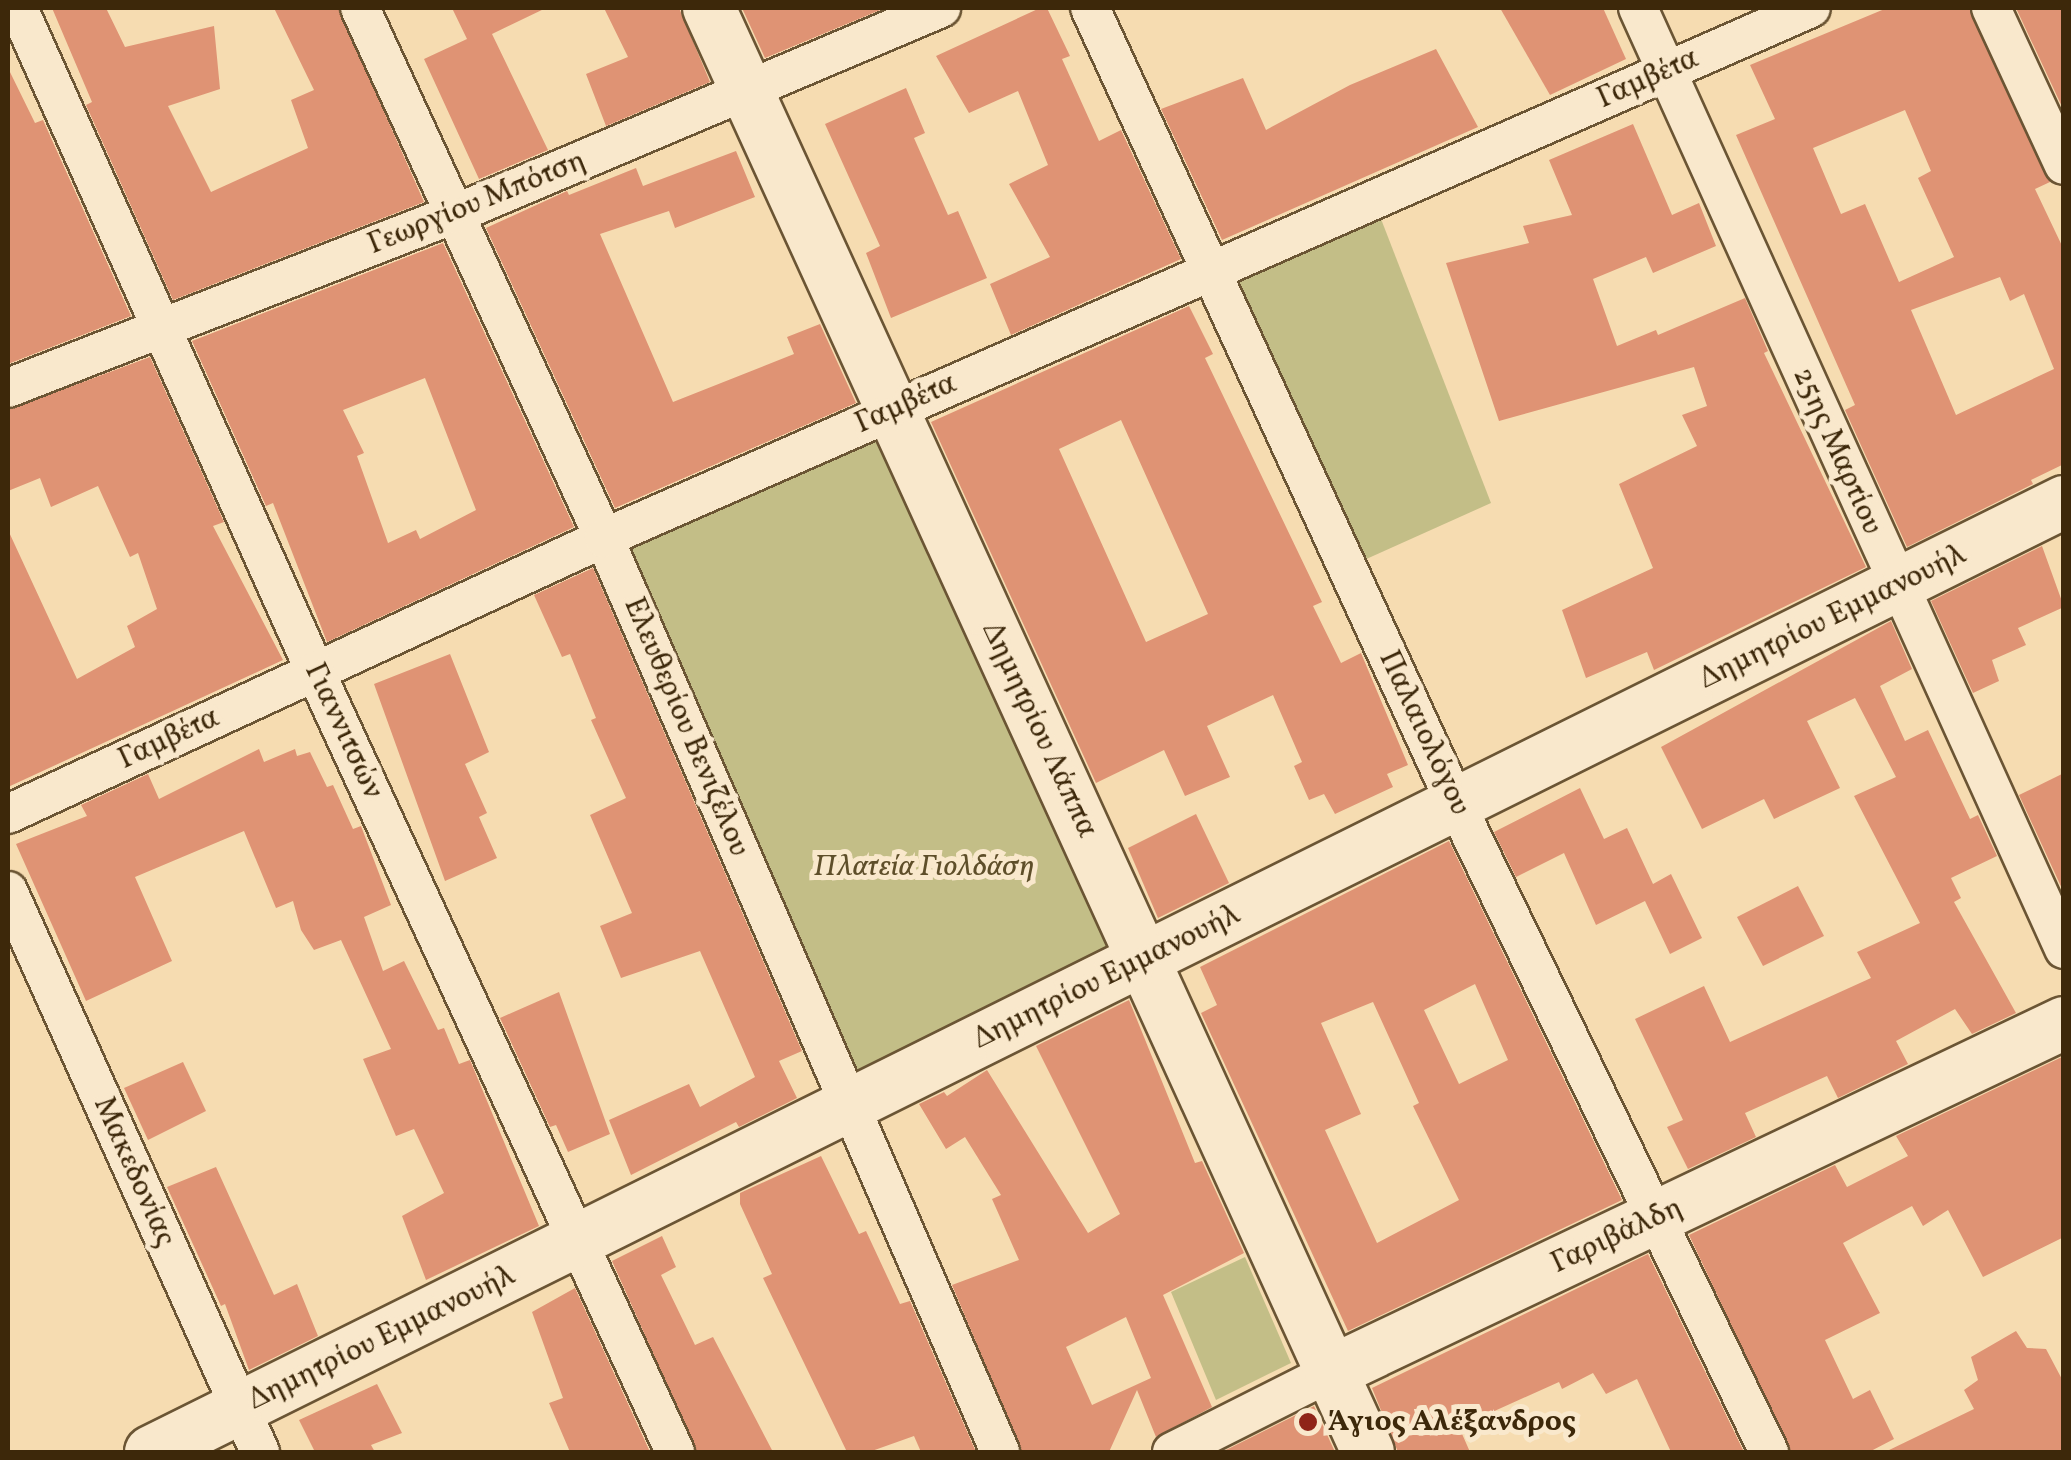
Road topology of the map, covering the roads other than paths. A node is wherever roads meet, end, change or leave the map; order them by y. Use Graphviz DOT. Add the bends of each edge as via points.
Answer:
graph roads {
  1 [pos="18,8"];
  2 [pos="360,8"];
  3 [pos="709,8"];
  4 [pos="941,8"];
  5 [pos="1090,8"];
  6 [pos="1638,8"];
  7 [pos="1811,8"];
  8 [pos="1991,8"];
  9 [pos="1666,71"];
  10 [pos="747,90"];
  11 [pos="2064,166"];
  12 [pos="455,214"];
  13 [pos="1210,270"];
  14 [pos="163,326"];
  15 [pos="8,388"];
  16 [pos="893,410"];
  17 [pos="2064,502"];
  18 [pos="604,538"];
  19 [pos="1897,585"];
  20 [pos="315,671"];
  21 [pos="1456,804"];
  22 [pos="8,814"];
  23 [pos="8,891"];
  24 [pos="2064,948"];
  25 [pos="1144,959"];
  26 [pos="2064,1023"];
  27 [pos="850,1105"];
  28 [pos="1654,1218"];
  29 [pos="576,1241"];
  30 [pos="1331,1372"];
  31 [pos="250,1430"];
  32 [pos="151,1452"];
  33 [pos="674,1452"];
  34 [pos="1000,1452"];
  35 [pos="1172,1452"];
  36 [pos="1368,1452"];
  37 [pos="1769,1452"];
  1 -- 14 [label="street, Γιαννιτσών"];
  2 -- 12 [label="street, Ελευθερίου Βενιζέλου"];
  3 -- 10 [label="street, Δημητρίου Λάππα"];
  4 -- 10 [label="street, Γεωργίου Μπότση"];
  5 -- 13 [label="street, Παλαιολόγου"];
  6 -- 9 [label="street, 25ης Μαρτίου"];
  7 -- 9 [label="street, Γαμβέτα"];
  8 -- 11 [label="street"];
  9 -- 13 [label="street, Γαμβέτα"];
  9 -- 19 [label="street, 25ης Μαρτίου"];
  10 -- 12 [label="street, Γεωργίου Μπότση"];
  10 -- 16 [label="street, Δημητρίου Λάππα"];
  12 -- 14 [label="street, Γεωργίου Μπότση"];
  12 -- 18 [label="street, Ελευθερίου Βενιζέλου"];
  13 -- 16 [label="street, Γαμβέτα"];
  13 -- 21 [label="street, Παλαιολόγου"];
  14 -- 15 [label="street, Γεωργίου Μπότση"];
  14 -- 20 [label="street, Γιαννιτσών"];
  16 -- 18 [label="street, Γαμβέτα"];
  16 -- 25 [label="street, Δημητρίου Λάππα"];
  17 -- 19 [label="street, Δημητρίου Εμμανουήλ"];
  18 -- 20 [label="street, Γαμβέτα"];
  18 -- 27 [label="street, Ελευθερίου Βενιζέλου"];
  19 -- 21 [label="street, Δημητρίου Εμμανουήλ"];
  19 -- 24 [label="street, 25ης Μαρτίου"];
  20 -- 22 [label="street, Γαμβέτα"];
  20 -- 29 [label="street, Γιαννιτσών"];
  21 -- 25 [label="street, Δημητρίου Εμμανουήλ"];
  21 -- 28 [label="street, Παλαιολόγου"];
  23 -- 31 [label="street, Μακεδονίας"];
  25 -- 27 [label="street, Δημητρίου Εμμανουήλ"];
  25 -- 30 [label="street, Δημητρίου Λάππα"];
  26 -- 28 [label="street, Γαριβάλδη"];
  27 -- 29 [label="street, Δημητρίου Εμμανουήλ"];
  27 -- 34 [label="street, Ελευθερίου Βενιζέλου"];
  28 -- 30 [label="street, Γαριβάλδη"];
  28 -- 37 [label="street, Παλαιολόγου"];
  29 -- 31 [label="street, Δημητρίου Εμμανουήλ"];
  29 -- 33 [label="street, Γιαννιτσών"];
  30 -- 35 [label="street, Γαριβάλδη"];
  30 -- 36 [label="street, Δημητρίου Λάππα"];
  31 -- 32 [label="street, Δημητρίου Εμμανουήλ"];
}
